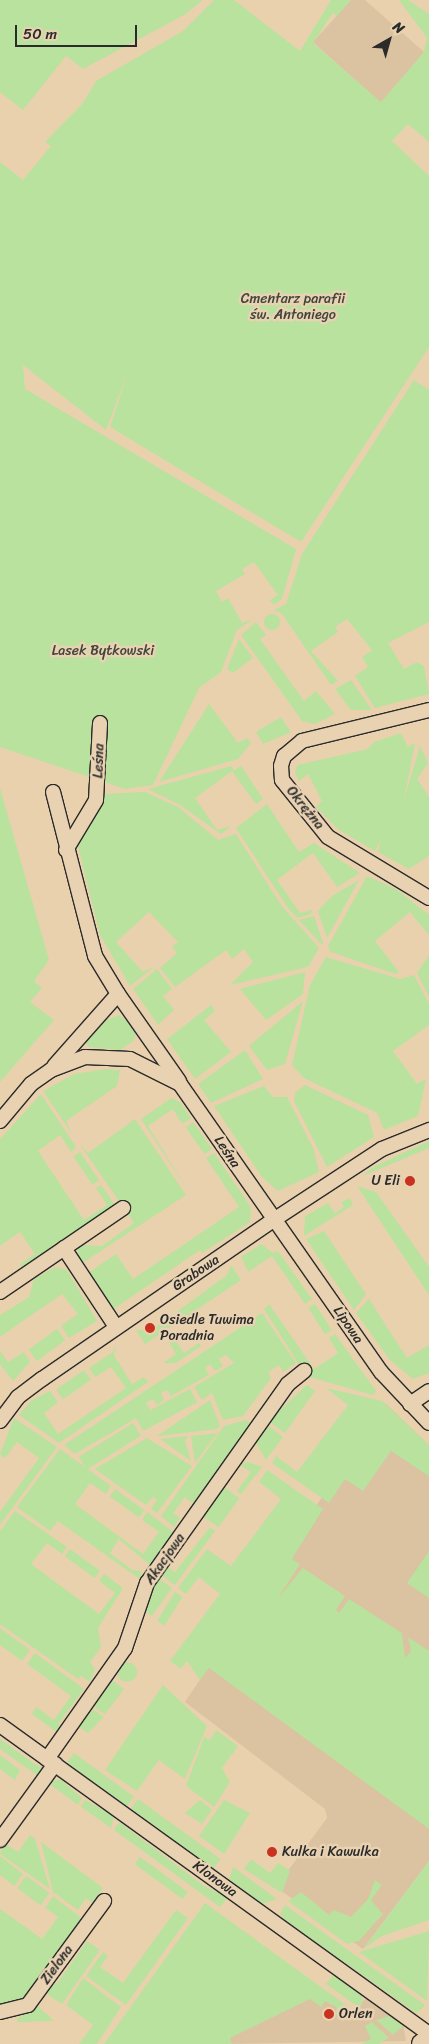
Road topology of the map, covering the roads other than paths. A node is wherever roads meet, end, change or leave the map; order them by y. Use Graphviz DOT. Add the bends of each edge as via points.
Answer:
graph roads {
  1 [pos="429,710"];
  2 [pos="100,723"];
  3 [pos="53,792"];
  4 [pos="66,850"];
  5 [pos="429,898"];
  6 [pos="118,994"];
  7 [pos="51,1070"];
  8 [pos="180,1084"];
  9 [pos="0,1121"];
  10 [pos="429,1130"];
  11 [pos="123,1208"];
  12 [pos="275,1219"];
  13 [pos="64,1248"];
  14 [pos="0,1292"];
  15 [pos="116,1327"];
  16 [pos="304,1372"];
  17 [pos="429,1391"];
  18 [pos="410,1404"];
  19 [pos="0,1420"];
  20 [pos="429,1423"];
  21 [pos="0,1725"];
  22 [pos="51,1761"];
  23 [pos="0,1840"];
  24 [pos="104,1901"];
  25 [pos="0,2012"];
  26 [pos="429,2034"];
  27 [pos="429,2040"];
  28 [pos="422,2044"];
  1 -- 5 [label="street, Okrężna" via="302,741 284,756 281,766 282,780 328,837"];
  2 -- 4 [label="street, Leśna" via="96,800"];
  3 -- 4 [label="street, Leśna"];
  4 -- 6 [label="street, Leśna" via="95,956"];
  6 -- 7 [label="street, Leśna"];
  6 -- 8 [label="street, Leśna"];
  7 -- 8 [label="street, Leśna" via="84,1057 120,1057 155,1068"];
  7 -- 9 [label="street, Leśna" via="32,1084"];
  8 -- 12 [label="street, Leśna"];
  10 -- 12 [label="street" via="382,1149"];
  11 -- 13 [label="street"];
  12 -- 15 [label="street, Grabowa"];
  12 -- 18 [label="street, Lipowa" via="376,1365"];
  13 -- 14 [label="street"];
  13 -- 15 [label="street"];
  15 -- 19 [label="street, Grabowa" via="18,1397"];
  16 -- 22 [label="street, Akacjowa" via="288,1384 147,1583 125,1648"];
  17 -- 18 [label="street"];
  18 -- 20 [label="street, Lipowa"];
  21 -- 22 [label="street, Klonowa"];
  22 -- 23 [label="street, Akacjowa"];
  22 -- 26 [label="street, Klonowa"];
  24 -- 25 [label="street, Zielona" via="28,2005"];
  27 -- 28 [label="main road"];
}
